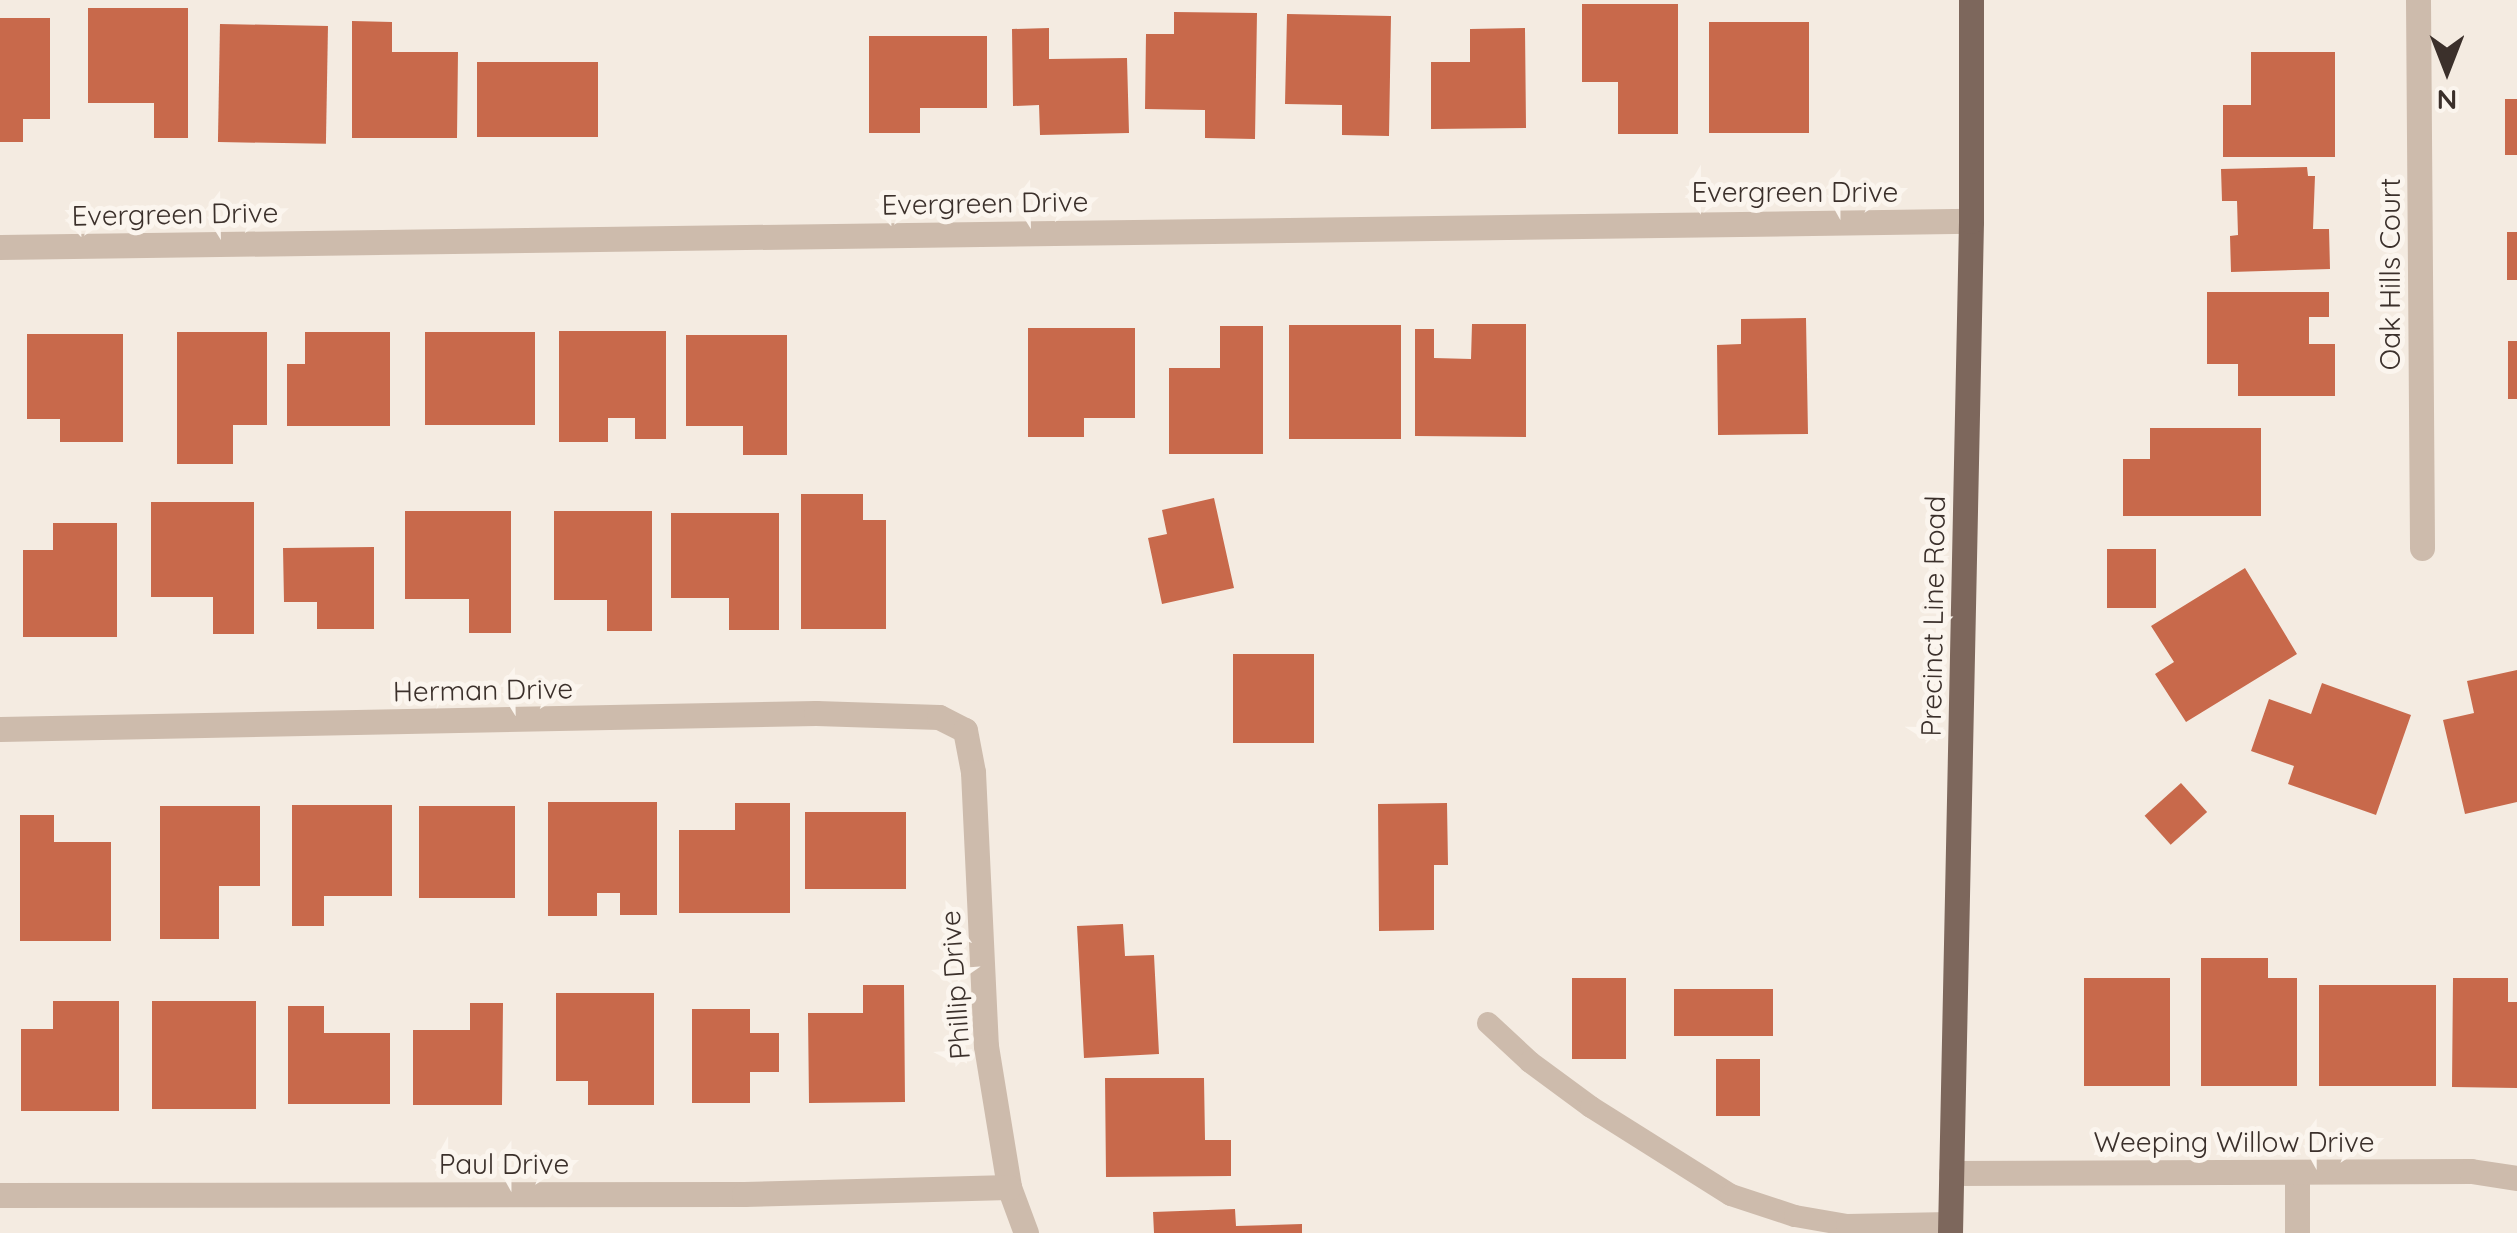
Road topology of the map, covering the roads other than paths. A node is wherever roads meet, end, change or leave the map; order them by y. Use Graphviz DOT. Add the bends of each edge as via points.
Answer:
graph roads {
  1 [pos="1971,0"];
  2 [pos="2418,0"];
  3 [pos="1971,220"];
  4 [pos="0,247"];
  5 [pos="2422,548"];
  6 [pos="0,729"];
  7 [pos="965,730"];
  8 [pos="1488,1023"];
  9 [pos="2296,1172"];
  10 [pos="1951,1173"];
  11 [pos="2517,1178"];
  12 [pos="1008,1187"];
  13 [pos="0,1195"];
  14 [pos="1950,1228"];
  15 [pos="1026,1233"];
  16 [pos="2297,1233"];
  1 -- 3 [label="main road, Precinct Line Road"];
  2 -- 5 [label="street, Oak Hills Court"];
  3 -- 4 [label="street, Evergreen Drive"];
  3 -- 10 [label="main road, Precinct Line Road"];
  6 -- 7 [label="street, Herman Drive" via="816,714 939,717"];
  7 -- 12 [label="street, Phillip Drive" via="973,772 986,1046"];
  8 -- 14 [label="lane" via="1591,1107 1731,1194 1847,1225"];
  9 -- 10 [label="street, Weeping Willow Drive"];
  9 -- 11 [label="street, Weeping Willow Drive" via="2471,1171"];
  9 -- 16 [label="street"];
  10 -- 14 [label="main road, Precinct Line Road"];
  12 -- 13 [label="street, Paul Drive"];
  12 -- 15 [label="street, Phillip Drive"];
}
